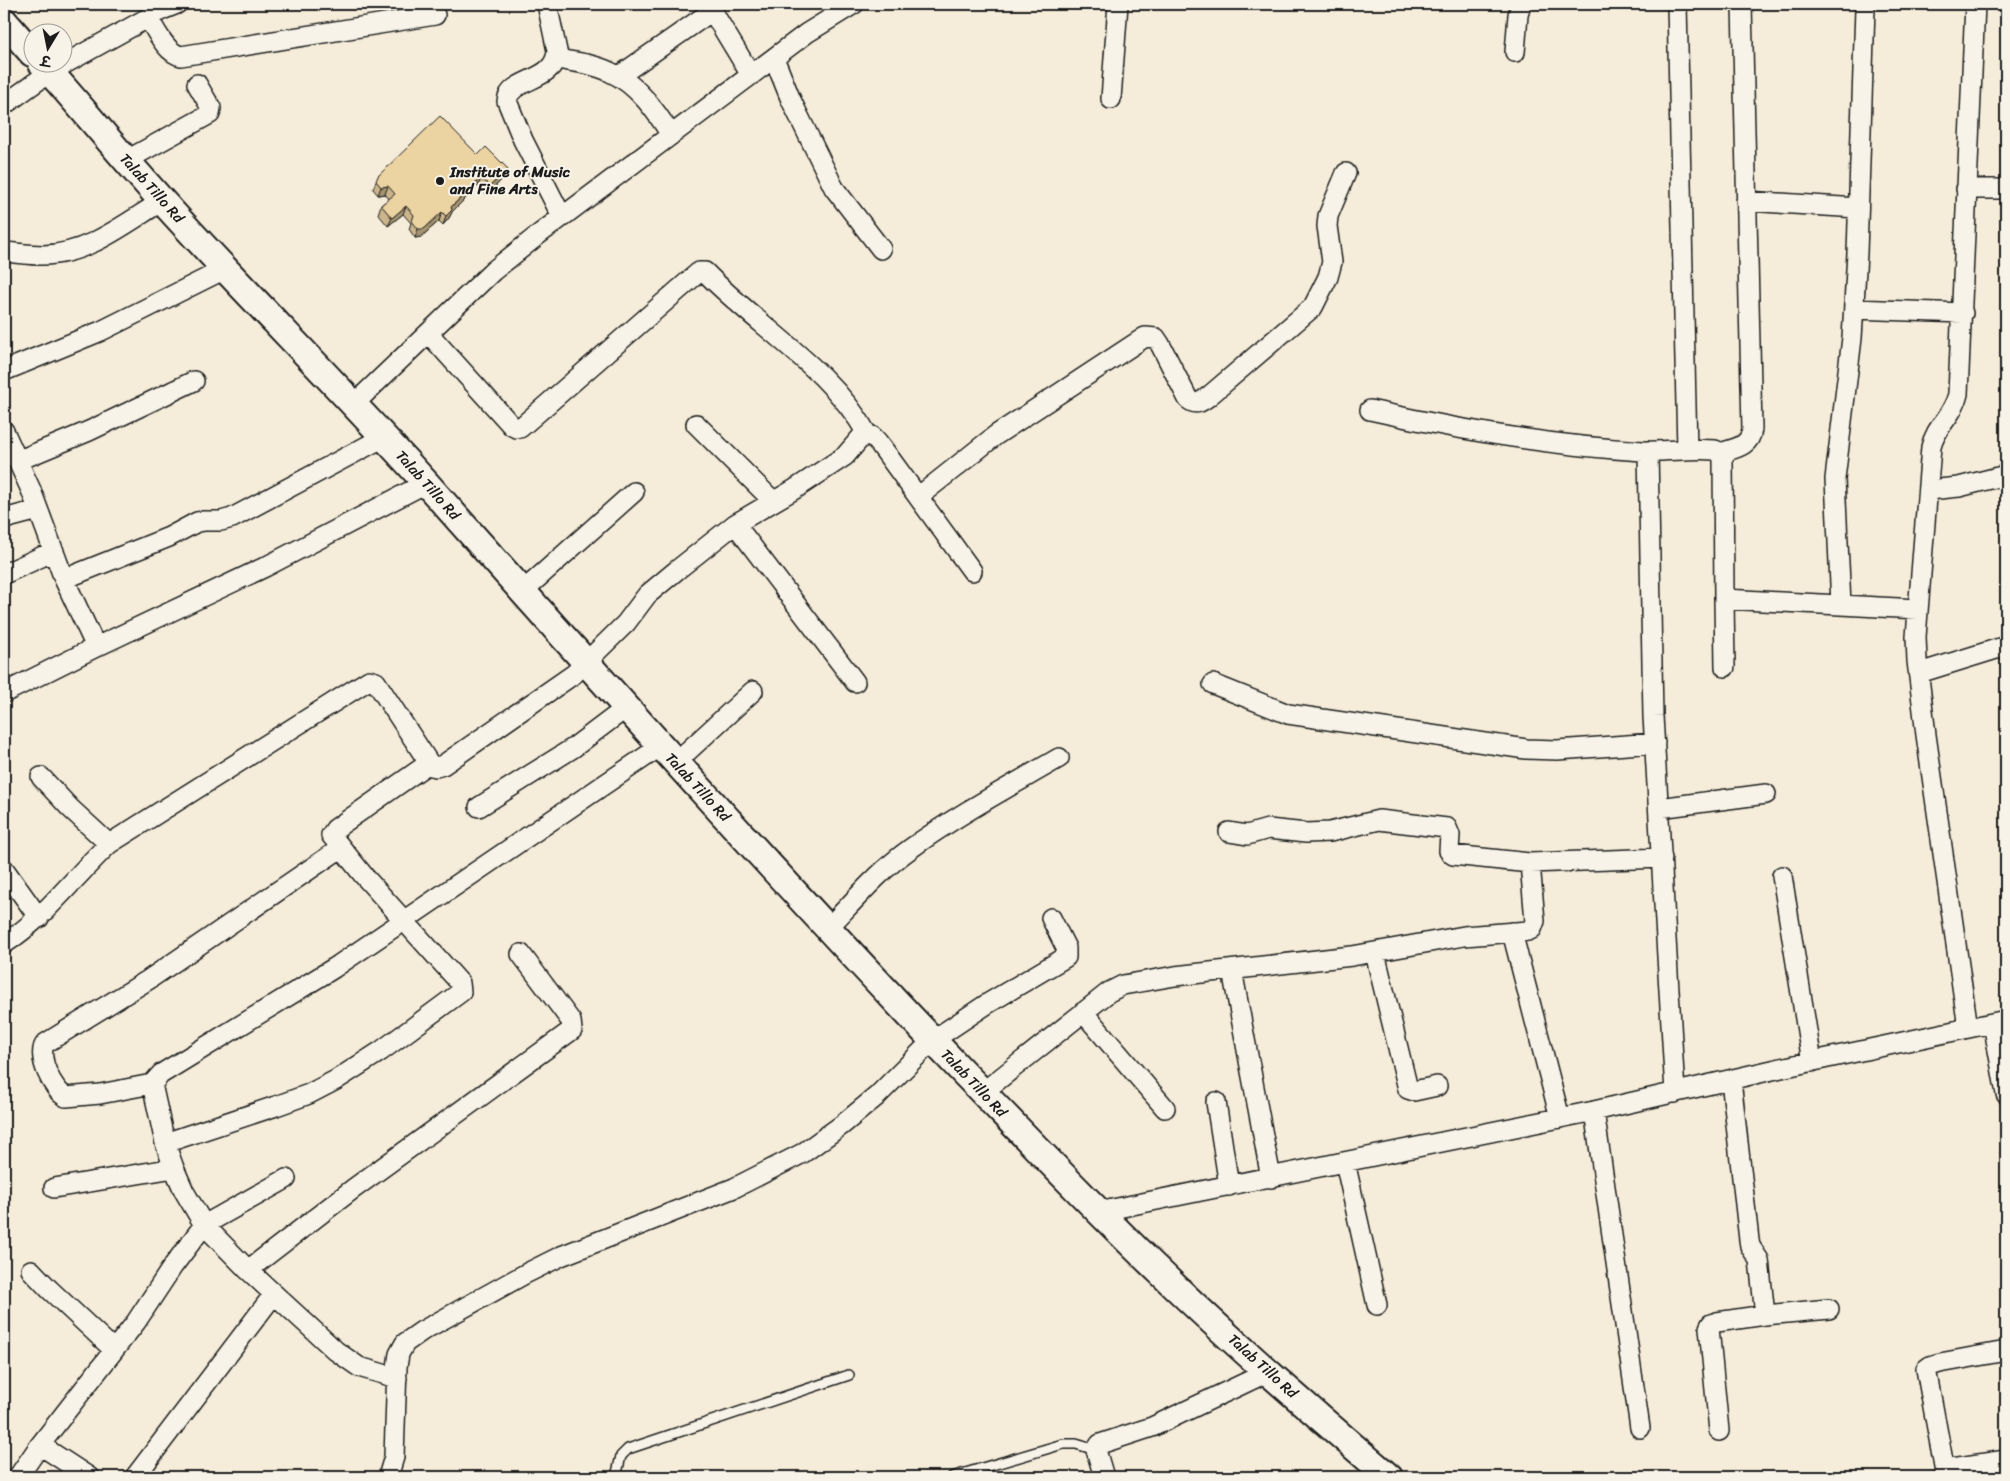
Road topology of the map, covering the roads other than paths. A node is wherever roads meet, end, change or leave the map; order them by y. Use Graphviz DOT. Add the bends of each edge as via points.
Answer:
graph roads {
  1 [pos="177,4"];
  2 [pos="547,4"];
  3 [pos="854,4"];
  4 [pos="1118,4"];
  5 [pos="1521,4"];
  6 [pos="1677,4"];
  7 [pos="1742,4"];
  8 [pos="1975,4"];
  9 [pos="710,7"];
  10 [pos="1866,8"];
  11 [pos="436,15"];
  12 [pos="148,18"];
  13 [pos="4,21"];
  14 [pos="22,42"];
  15 [pos="1515,52"];
  16 [pos="72,55"];
  17 [pos="774,58"];
  18 [pos="557,59"];
  19 [pos="40,72"];
  20 [pos="50,72"];
  21 [pos="751,75"];
  22 [pos="619,76"];
  23 [pos="197,84"];
  24 [pos="1111,99"];
  25 [pos="4,105"];
  26 [pos="671,135"];
  27 [pos="127,160"];
  28 [pos="1346,173"];
  29 [pos="1966,189"];
  30 [pos="2006,189"];
  31 [pos="1746,200"];
  32 [pos="162,201"];
  33 [pos="1858,208"];
  34 [pos="562,216"];
  35 [pos="881,249"];
  36 [pos="4,252"];
  37 [pos="226,269"];
  38 [pos="1854,309"];
  39 [pos="1963,313"];
  40 [pos="429,334"];
  41 [pos="4,371"];
  42 [pos="194,381"];
  43 [pos="354,404"];
  44 [pos="1370,410"];
  45 [pos="696,424"];
  46 [pos="4,431"];
  47 [pos="867,434"];
  48 [pos="384,437"];
  49 [pos="1687,450"];
  50 [pos="1648,451"];
  51 [pos="1720,453"];
  52 [pos="17,462"];
  53 [pos="2006,475"];
  54 [pos="426,484"];
  55 [pos="1929,490"];
  56 [pos="634,492"];
  57 [pos="918,497"];
  58 [pos="774,501"];
  59 [pos="38,510"];
  60 [pos="4,519"];
  61 [pos="735,524"];
  62 [pos="54,551"];
  63 [pos="972,571"];
  64 [pos="4,574"];
  65 [pos="64,579"];
  66 [pos="522,592"];
  67 [pos="1724,599"];
  68 [pos="1840,605"];
  69 [pos="1918,609"];
  70 [pos="96,646"];
  71 [pos="2006,646"];
  72 [pos="586,664"];
  73 [pos="1725,667"];
  74 [pos="1919,673"];
  75 [pos="855,682"];
  76 [pos="1214,684"];
  77 [pos="753,691"];
  78 [pos="4,693"];
  79 [pos="626,708"];
  80 [pos="1655,743"];
  81 [pos="668,754"];
  82 [pos="1060,758"];
  83 [pos="429,763"];
  84 [pos="41,777"];
  85 [pos="1766,794"];
  86 [pos="480,807"];
  87 [pos="1659,808"];
  88 [pos="1228,832"];
  89 [pos="109,844"];
  90 [pos="341,848"];
  91 [pos="1662,858"];
  92 [pos="1530,863"];
  93 [pos="4,869"];
  94 [pos="1782,876"];
  95 [pos="39,918"];
  96 [pos="404,918"];
  97 [pos="1051,918"];
  98 [pos="828,928"];
  99 [pos="1512,932"];
  100 [pos="4,944"];
  101 [pos="1375,952"];
  102 [pos="521,954"];
  103 [pos="1232,970"];
  104 [pos="1083,1012"];
  105 [pos="1999,1022"];
  106 [pos="1968,1028"];
  107 [pos="934,1040"];
  108 [pos="1812,1062"];
  109 [pos="1731,1080"];
  110 [pos="152,1084"];
  111 [pos="1437,1086"];
  112 [pos="983,1092"];
  113 [pos="1675,1092"];
  114 [pos="2006,1094"];
  115 [pos="1216,1102"];
  116 [pos="1165,1108"];
  117 [pos="1594,1111"];
  118 [pos="1560,1118"];
  119 [pos="165,1143"];
  120 [pos="1346,1162"];
  121 [pos="174,1168"];
  122 [pos="1271,1178"];
  123 [pos="286,1179"];
  124 [pos="1229,1186"];
  125 [pos="54,1188"];
  126 [pos="1098,1212"];
  127 [pos="204,1224"];
  128 [pos="31,1270"];
  129 [pos="248,1270"];
  130 [pos="274,1294"];
  131 [pos="1376,1305"];
  132 [pos="1829,1309"];
  133 [pos="1765,1314"];
  134 [pos="114,1350"];
  135 [pos="2006,1351"];
  136 [pos="1268,1372"];
  137 [pos="849,1375"];
  138 [pos="397,1378"];
  139 [pos="1640,1428"];
  140 [pos="1719,1431"];
  141 [pos="40,1444"];
  142 [pos="1096,1450"];
  143 [pos="2006,1460"];
  144 [pos="1946,1473"];
  145 [pos="18,1477"];
  146 [pos="89,1477"];
  147 [pos="135,1477"];
  148 [pos="388,1477"];
  149 [pos="616,1477"];
  150 [pos="952,1477"];
  151 [pos="1104,1477"];
  152 [pos="1389,1477"];
  1 -- 12 [label="street"];
  2 -- 18 [label="street"];
  3 -- 17 [label="street"];
  4 -- 24 [label="street"];
  5 -- 15 [label="street"];
  6 -- 49 [label="street"];
  7 -- 31 [label="street"];
  8 -- 29 [label="street"];
  9 -- 21 [label="street"];
  9 -- 22 [label="street"];
  10 -- 33 [label="street"];
  11 -- 12 [label="street" via="181,56 175,55"];
  12 -- 16 [label="street"];
  13 -- 14 [label="main road"];
  17 -- 21 [label="street"];
  17 -- 35 [label="street" via="834,188"];
  18 -- 22 [label="street" via="594,66"];
  18 -- 34 [label="street" via="549,70 513,90 507,101"];
  19 -- 25 [label="street"];
  20 -- 27 [label="main road, Talab Tillo Rd"];
  21 -- 26 [label="street"];
  22 -- 26 [label="street" via="649,102"];
  23 -- 27 [label="street" via="210,114"];
  26 -- 34 [label="street"];
  27 -- 32 [label="main road, Talab Tillo Rd"];
  28 -- 57 [label="street" via="1328,216 1332,262 1313,307 1205,399 1196,404 1188,399 1156,338 1145,337 996,434"];
  29 -- 30 [label="street"];
  29 -- 39 [label="street"];
  31 -- 33 [label="street"];
  31 -- 51 [label="street" via="1751,437 1748,442"];
  32 -- 36 [label="street" via="105,236 74,249 43,255"];
  32 -- 37 [label="main road, Talab Tillo Rd"];
  33 -- 38 [label="street"];
  34 -- 40 [label="street" via="493,271"];
  37 -- 41 [label="street" via="101,331"];
  37 -- 43 [label="main road, Talab Tillo Rd"];
  38 -- 39 [label="street"];
  38 -- 68 [label="street" via="1835,479"];
  39 -- 55 [label="street" via="1958,394 1953,412 1933,438"];
  40 -- 43 [label="street"];
  40 -- 47 [label="street" via="512,426 520,428 699,272 705,272 832,387 859,419"];
  42 -- 52 [label="street" via="90,432"];
  43 -- 48 [label="main road, Talab Tillo Rd"];
  44 -- 50 [label="street" via="1534,440"];
  45 -- 58 [label="street"];
  46 -- 52 [label="street"];
  47 -- 57 [label="street" via="881,446"];
  47 -- 58 [label="street" via="860,437 841,459"];
  48 -- 54 [label="main road, Talab Tillo Rd"];
  48 -- 65 [label="street" via="232,518 220,522 197,522 169,537"];
  49 -- 50 [label="street"];
  49 -- 51 [label="street" via="1715,450"];
  50 -- 80 [label="street"];
  51 -- 67 [label="street" via="1724,483"];
  52 -- 59 [label="street"];
  53 -- 55 [label="street" via="1959,487"];
  54 -- 66 [label="main road, Talab Tillo Rd"];
  54 -- 70 [label="street" via="265,567"];
  55 -- 69 [label="street"];
  56 -- 66 [label="street"];
  57 -- 63 [label="street"];
  58 -- 61 [label="street"];
  59 -- 60 [label="street"];
  59 -- 62 [label="street"];
  61 -- 72 [label="street" via="647,595"];
  61 -- 75 [label="street"];
  62 -- 64 [label="street"];
  62 -- 65 [label="street"];
  65 -- 70 [label="street"];
  66 -- 72 [label="main road, Talab Tillo Rd"];
  67 -- 68 [label="street"];
  67 -- 73 [label="street"];
  68 -- 69 [label="street"];
  69 -- 74 [label="street"];
  70 -- 78 [label="street"];
  71 -- 74 [label="street"];
  72 -- 79 [label="main road, Talab Tillo Rd"];
  72 -- 83 [label="street" via="443,765 436,767"];
  74 -- 106 [label="street"];
  76 -- 80 [label="street" via="1288,714 1526,749"];
  77 -- 81 [label="street"];
  79 -- 81 [label="main road, Talab Tillo Rd"];
  79 -- 86 [label="street" via="573,748"];
  80 -- 87 [label="street"];
  81 -- 96 [label="street"];
  81 -- 98 [label="main road, Talab Tillo Rd"];
  82 -- 98 [label="street" via="909,849"];
  83 -- 89 [label="street" via="376,682 369,680"];
  83 -- 90 [label="street" via="336,828 332,835"];
  84 -- 89 [label="street"];
  85 -- 87 [label="street"];
  87 -- 91 [label="street"];
  88 -- 92 [label="street" via="1250,835 1268,829 1330,832 1374,821 1397,822 1447,828 1449,852 1453,855"];
  89 -- 95 [label="street"];
  90 -- 96 [label="street"];
  90 -- 110 [label="street" via="156,975 46,1043 42,1051 56,1089 66,1097"];
  91 -- 92 [label="street"];
  91 -- 113 [label="street"];
  92 -- 99 [label="street" via="1534,925 1528,931"];
  93 -- 95 [label="street"];
  94 -- 108 [label="street"];
  95 -- 100 [label="street"];
  96 -- 110 [label="street" via="334,968 161,1074"];
  96 -- 119 [label="street" via="460,984 461,992 457,996 382,1051 323,1087"];
  97 -- 107 [label="street" via="1066,948 1066,957"];
  98 -- 107 [label="main road, Talab Tillo Rd"];
  99 -- 101 [label="street" via="1464,936"];
  99 -- 118 [label="street"];
  101 -- 103 [label="street"];
  101 -- 111 [label="street" via="1408,1090"];
  102 -- 129 [label="street" via="571,1021 572,1030 353,1189"];
  103 -- 104 [label="street" via="1123,985"];
  103 -- 122 [label="street"];
  104 -- 112 [label="street"];
  104 -- 116 [label="street"];
  105 -- 106 [label="street"];
  105 -- 114 [label="street"];
  106 -- 108 [label="street"];
  107 -- 112 [label="main road, Talab Tillo Rd"];
  107 -- 138 [label="street" via="877,1096 803,1153 726,1191 561,1256 422,1331 401,1348"];
  108 -- 109 [label="street"];
  109 -- 113 [label="street"];
  109 -- 133 [label="street" via="1750,1246 1759,1260"];
  110 -- 119 [label="street"];
  112 -- 126 [label="main road, Talab Tillo Rd"];
  113 -- 117 [label="street"];
  115 -- 124 [label="street"];
  117 -- 118 [label="street"];
  117 -- 139 [label="street"];
  118 -- 120 [label="street"];
  119 -- 121 [label="street"];
  120 -- 122 [label="street"];
  120 -- 131 [label="street"];
  121 -- 125 [label="street"];
  121 -- 127 [label="street" via="186,1196"];
  122 -- 124 [label="street"];
  123 -- 127 [label="street"];
  124 -- 126 [label="street"];
  126 -- 136 [label="main road, Talab Tillo Rd"];
  127 -- 129 [label="street"];
  127 -- 134 [label="street"];
  128 -- 134 [label="street"];
  129 -- 130 [label="street"];
  130 -- 138 [label="street" via="351,1363"];
  130 -- 147 [label="street"];
  132 -- 133 [label="street"];
  133 -- 140 [label="street" via="1717,1322 1709,1328"];
  134 -- 141 [label="street"];
  135 -- 144 [label="street" via="1940,1363 1926,1369"];
  136 -- 142 [label="street" via="1152,1427 1100,1444"];
  136 -- 152 [label="main road, Talab Tillo Rd"];
  137 -- 149 [label="lane" via="628,1449 618,1463"];
  138 -- 148 [label="street" via="394,1456"];
  141 -- 145 [label="street"];
  141 -- 146 [label="street"];
  142 -- 150 [label="lane" via="1063,1444"];
  142 -- 151 [label="street"];
  143 -- 144 [label="street"];
}
